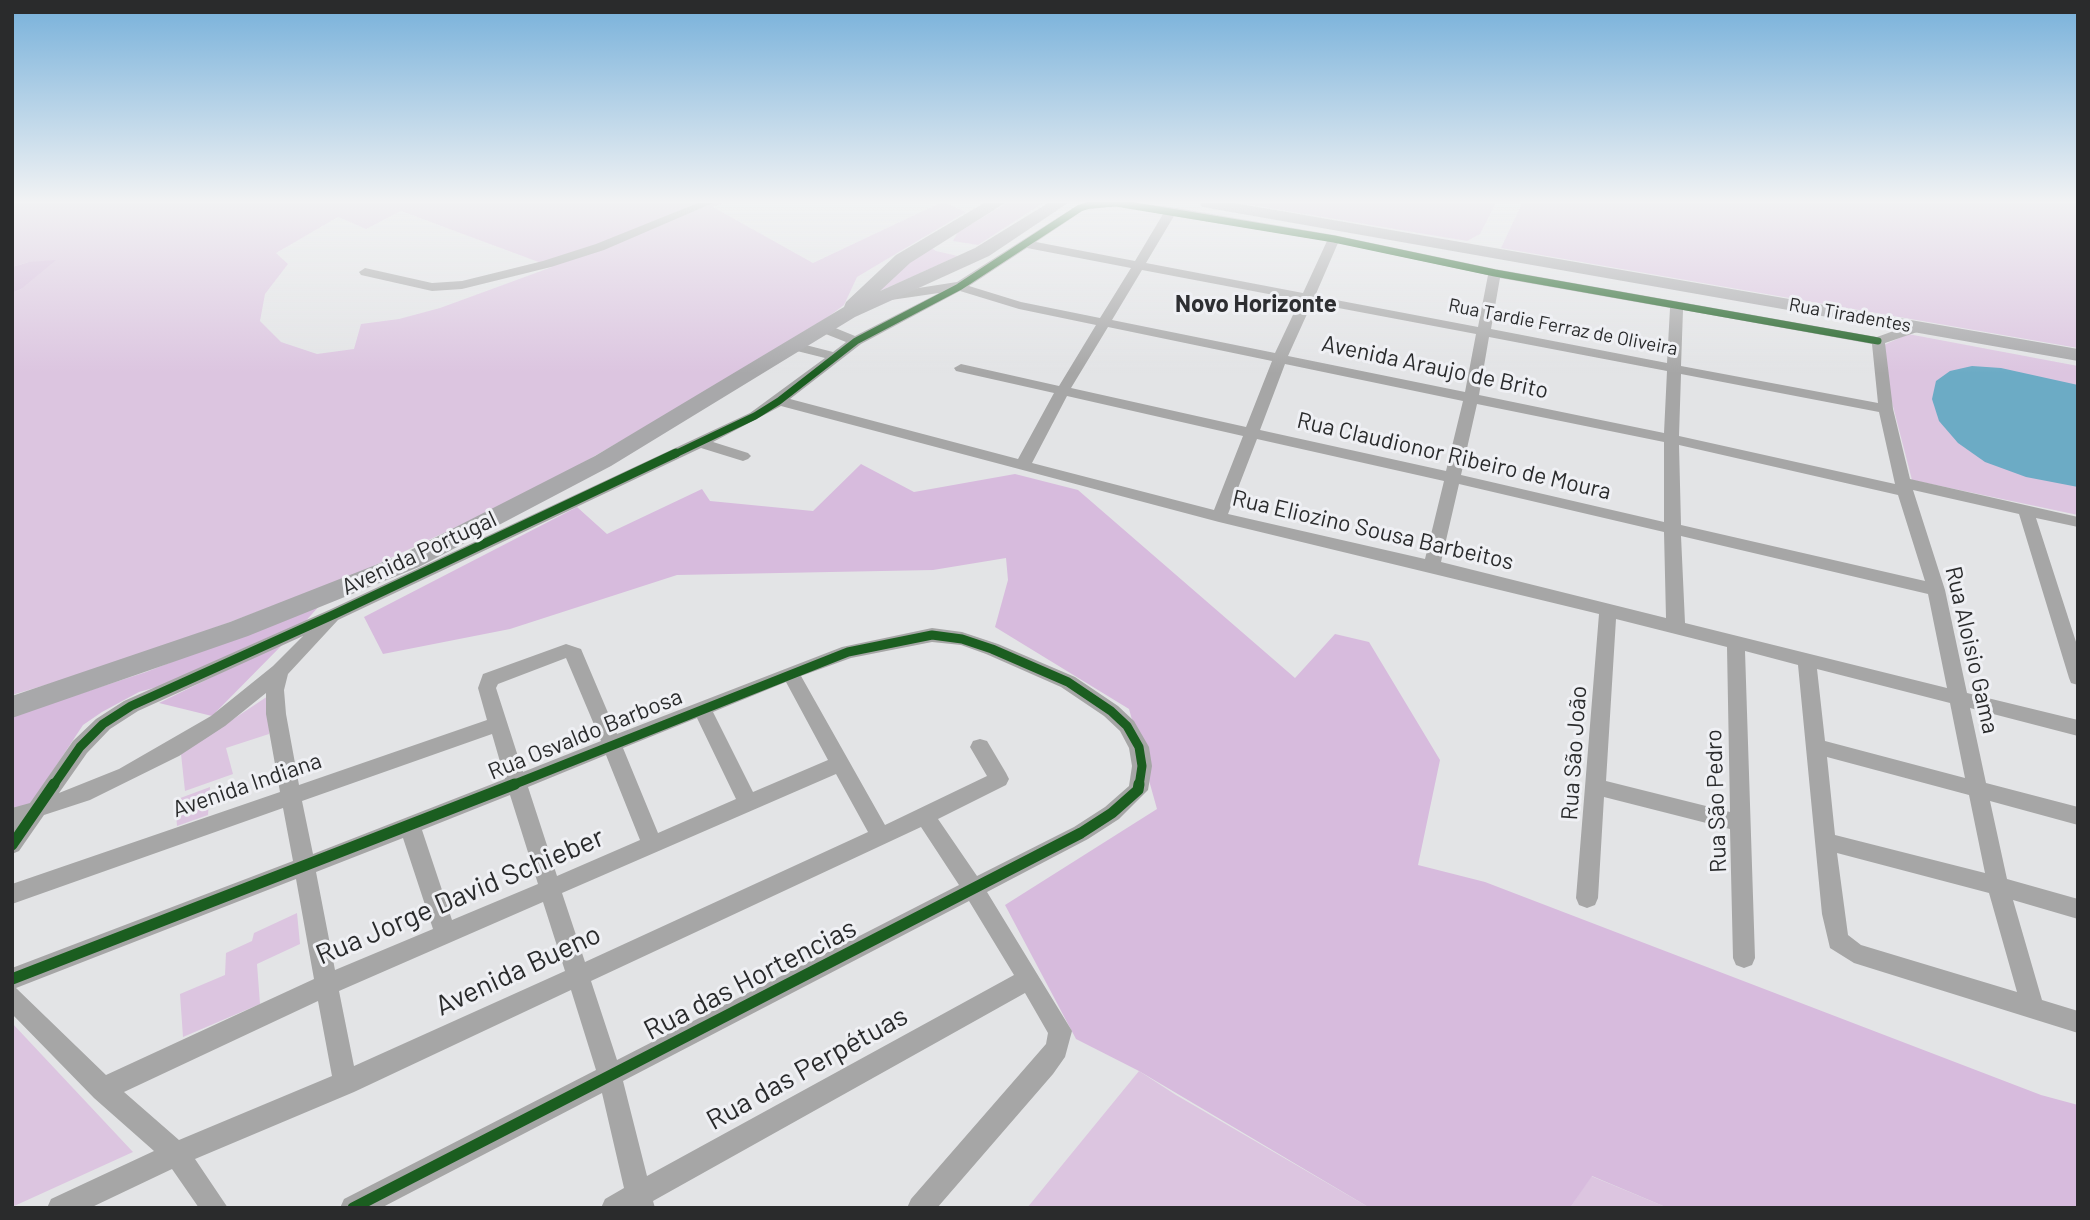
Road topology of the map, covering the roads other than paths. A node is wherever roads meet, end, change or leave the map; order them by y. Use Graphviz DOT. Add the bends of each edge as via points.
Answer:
graph roads {
  1 [pos="560,260"];
  2 [pos="902,260"];
  3 [pos="966,260"];
  4 [pos="972,260"];
  5 [pos="1001,260"];
  6 [pos="1106,260"];
  7 [pos="1140,260"];
  8 [pos="1324,260"];
  9 [pos="1473,260"];
  10 [pos="1483,260"];
  11 [pos="1136,266"];
  12 [pos="365,272"];
  13 [pos="1495,273"];
  14 [pos="958,287"];
  15 [pos="891,296"];
  16 [pos="1306,298"];
  17 [pos="1677,306"];
  18 [pos="848,313"];
  19 [pos="1103,322"];
  20 [pos="1918,327"];
  21 [pos="823,328"];
  22 [pos="1484,331"];
  23 [pos="856,341"];
  24 [pos="1878,341"];
  25 [pos="794,346"];
  26 [pos="2078,355"];
  27 [pos="836,357"];
  28 [pos="1280,358"];
  29 [pos="961,368"];
  30 [pos="1676,369"];
  31 [pos="1062,392"];
  32 [pos="1471,398"];
  33 [pos="779,401"];
  34 [pos="1886,409"];
  35 [pos="1249,433"];
  36 [pos="1671,439"];
  37 [pos="702,443"];
  38 [pos="743,456"];
  39 [pos="1022,466"];
  40 [pos="1453,478"];
  41 [pos="1905,487"];
  42 [pos="2026,512"];
  43 [pos="1219,517"];
  44 [pos="2078,522"];
  45 [pos="1672,529"];
  46 [pos="1432,566"];
  47 [pos="1936,590"];
  48 [pos="1608,611"];
  49 [pos="334,614"];
  50 [pos="1677,628"];
  51 [pos="1736,643"];
  52 [pos="1807,662"];
  53 [pos="280,671"];
  54 [pos="790,673"];
  55 [pos="2078,678"];
  56 [pos="1957,697"];
  57 [pos="12,707"];
  58 [pos="702,708"];
  59 [pos="498,724"];
  60 [pos="2078,728"];
  61 [pos="613,744"];
  62 [pos="980,747"];
  63 [pos="1815,747"];
  64 [pos="841,763"];
  65 [pos="1142,766"];
  66 [pos="516,782"];
  67 [pos="1596,787"];
  68 [pos="1978,789"];
  69 [pos="292,795"];
  70 [pos="749,804"];
  71 [pos="39,807"];
  72 [pos="925,816"];
  73 [pos="2078,816"];
  74 [pos="12,817"];
  75 [pos="1741,822"];
  76 [pos="410,825"];
  77 [pos="881,836"];
  78 [pos="1825,841"];
  79 [pos="12,845"];
  80 [pos="653,846"];
  81 [pos="302,867"];
  82 [pos="1998,886"];
  83 [pos="973,889"];
  84 [pos="550,891"];
  85 [pos="12,894"];
  86 [pos="1587,898"];
  87 [pos="2078,909"];
  88 [pos="446,934"];
  89 [pos="1744,958"];
  90 [pos="577,975"];
  91 [pos="12,979"];
  92 [pos="1029,979"];
  93 [pos="327,985"];
  94 [pos="12,998"];
  95 [pos="2033,1009"];
  96 [pos="2078,1022"];
  97 [pos="610,1077"];
  98 [pos="345,1083"];
  99 [pos="103,1089"];
  100 [pos="176,1154"];
  101 [pos="640,1201"];
  102 [pos="60,1208"];
  103 [pos="215,1208"];
  104 [pos="353,1208"];
  105 [pos="614,1208"];
  106 [pos="920,1208"];
  1 -- 12 [label="street" via="462,285 432,287"];
  2 -- 18 [label="main road"];
  3 -- 15 [label="main road"];
  4 -- 14 [label="street"];
  5 -- 14 [label="street, Avenida Portugal"];
  6 -- 11 [label="street, Rua Tardie Ferraz de Oliveira"];
  7 -- 11 [label="street"];
  8 -- 16 [label="street"];
  9 -- 13 [label="street, Avenida Portugal"];
  10 -- 20 [label="main road, Rua Tiradentes"];
  11 -- 16 [label="street, Rua Tardie Ferraz de Oliveira"];
  11 -- 19 [label="street"];
  13 -- 17 [label="street, Avenida Portugal"];
  13 -- 22 [label="street"];
  14 -- 15 [label="street, Avenida Araujo de Brito"];
  14 -- 19 [label="street, Avenida Araujo de Brito"];
  14 -- 23 [label="street, Avenida Portugal"];
  15 -- 18 [label="main road"];
  16 -- 22 [label="street, Rua Tardie Ferraz de Oliveira"];
  16 -- 28 [label="street"];
  17 -- 24 [label="street, Avenida Portugal"];
  17 -- 30 [label="street"];
  18 -- 21 [label="main road"];
  19 -- 28 [label="street, Avenida Araujo de Brito"];
  19 -- 31 [label="street"];
  20 -- 24 [label="street"];
  20 -- 26 [label="main road, Rua Tiradentes"];
  21 -- 23 [label="street"];
  21 -- 25 [label="main road"];
  22 -- 30 [label="street, Rua Tardie Ferraz de Oliveira"];
  22 -- 32 [label="street"];
  23 -- 27 [label="street, Avenida Portugal"];
  24 -- 34 [label="street, Rua Aloisio Gama"];
  25 -- 27 [label="street"];
  25 -- 57 [label="main road" via="603,461 410,561 239,629"];
  27 -- 33 [label="street, Avenida Portugal"];
  28 -- 32 [label="street, Avenida Araujo de Brito"];
  28 -- 35 [label="street"];
  29 -- 31 [label="street, Rua Claudionor Ribeiro de Moura"];
  30 -- 34 [label="street, Rua Tardie Ferraz de Oliveira"];
  30 -- 36 [label="street"];
  31 -- 35 [label="street, Rua Claudionor Ribeiro de Moura"];
  31 -- 39 [label="street"];
  32 -- 36 [label="street, Avenida Araujo de Brito"];
  32 -- 40 [label="street"];
  33 -- 37 [label="street, Avenida Portugal"];
  33 -- 39 [label="street, Rua Eliozino Sousa Barbeitos"];
  34 -- 41 [label="street, Rua Aloisio Gama"];
  35 -- 40 [label="street, Rua Claudionor Ribeiro de Moura"];
  35 -- 43 [label="street"];
  36 -- 41 [label="street, Avenida Araujo de Brito"];
  36 -- 45 [label="street"];
  37 -- 38 [label="street"];
  37 -- 49 [label="street, Avenida Portugal"];
  39 -- 43 [label="street, Rua Eliozino Sousa Barbeitos"];
  40 -- 45 [label="street, Rua Claudionor Ribeiro de Moura"];
  40 -- 46 [label="street"];
  41 -- 42 [label="street, Avenida Araujo de Brito"];
  41 -- 47 [label="street, Rua Aloisio Gama"];
  42 -- 44 [label="street, Avenida Araujo de Brito"];
  42 -- 55 [label="street"];
  43 -- 46 [label="street, Rua Eliozino Sousa Barbeitos"];
  45 -- 47 [label="street, Rua Claudionor Ribeiro de Moura"];
  45 -- 50 [label="street"];
  46 -- 48 [label="street, Rua Eliozino Sousa Barbeitos"];
  47 -- 56 [label="street, Rua Aloisio Gama"];
  48 -- 50 [label="street, Rua Eliozino Sousa Barbeitos"];
  48 -- 67 [label="street, Rua São João"];
  49 -- 53 [label="street"];
  49 -- 71 [label="street, Avenida Portugal" via="131,706 103,724 80,747"];
  50 -- 51 [label="street, Rua Eliozino Sousa Barbeitos"];
  51 -- 52 [label="street, Rua Eliozino Sousa Barbeitos"];
  51 -- 75 [label="street, Rua São Pedro"];
  52 -- 56 [label="street, Rua Eliozino Sousa Barbeitos"];
  52 -- 63 [label="street"];
  53 -- 69 [label="street" via="276,714"];
  53 -- 71 [label="street" via="172,751 105,785"];
  54 -- 58 [label="street, Rua Osvaldo Barbosa"];
  54 -- 64 [label="street"];
  54 -- 65 [label="street, Rua Osvaldo Barbosa" via="848,652 894,642 932,635 962,639 1026,662 1111,711 1139,747"];
  56 -- 60 [label="street, Rua Eliozino Sousa Barbeitos"];
  56 -- 68 [label="street, Rua Aloisio Gama"];
  58 -- 61 [label="street, Rua Osvaldo Barbosa"];
  58 -- 70 [label="street"];
  59 -- 61 [label="street" via="487,688 491,679 566,651 575,654"];
  59 -- 66 [label="street"];
  59 -- 69 [label="street, Avenida Indiana"];
  61 -- 66 [label="street, Rua Osvaldo Barbosa"];
  61 -- 80 [label="street"];
  62 -- 72 [label="street, Avenida Bueno" via="999,779"];
  63 -- 68 [label="street"];
  63 -- 78 [label="street"];
  64 -- 70 [label="street, Rua Jorge David Schieber"];
  64 -- 77 [label="street"];
  65 -- 83 [label="street, Rua das Hortencias" via="1138,790 1112,813 1031,862"];
  66 -- 76 [label="street, Rua Osvaldo Barbosa"];
  66 -- 84 [label="street"];
  67 -- 75 [label="street"];
  67 -- 86 [label="street, Rua São João"];
  68 -- 73 [label="street"];
  68 -- 82 [label="street, Rua Aloisio Gama"];
  69 -- 81 [label="street"];
  69 -- 85 [label="street, Avenida Indiana"];
  70 -- 80 [label="street, Rua Jorge David Schieber"];
  71 -- 74 [label="street"];
  71 -- 79 [label="street, Avenida Portugal"];
  72 -- 77 [label="street, Avenida Bueno"];
  72 -- 83 [label="street"];
  75 -- 89 [label="street, Rua São Pedro"];
  76 -- 81 [label="street, Rua Osvaldo Barbosa"];
  76 -- 88 [label="street"];
  77 -- 90 [label="street, Avenida Bueno"];
  78 -- 82 [label="street"];
  78 -- 95 [label="street" via="1838,941 1845,948"];
  80 -- 84 [label="street, Rua Jorge David Schieber"];
  81 -- 91 [label="street, Rua Osvaldo Barbosa"];
  81 -- 93 [label="street"];
  82 -- 87 [label="street"];
  82 -- 95 [label="street, Rua Aloisio Gama"];
  83 -- 92 [label="street"];
  83 -- 97 [label="street, Rua das Hortencias"];
  84 -- 88 [label="street, Rua Jorge David Schieber"];
  84 -- 90 [label="street"];
  88 -- 93 [label="street, Rua Jorge David Schieber"];
  90 -- 97 [label="street"];
  90 -- 98 [label="street, Avenida Bueno"];
  92 -- 101 [label="street, Rua das Perpétuas"];
  92 -- 106 [label="street" via="1060,1031 1057,1049"];
  93 -- 98 [label="street"];
  93 -- 99 [label="street, Rua Jorge David Schieber"];
  94 -- 99 [label="street"];
  95 -- 96 [label="street"];
  97 -- 101 [label="street"];
  97 -- 104 [label="street, Rua das Hortencias"];
  98 -- 100 [label="street, Avenida Bueno"];
  99 -- 100 [label="street"];
  100 -- 102 [label="street, Avenida Bueno"];
  100 -- 103 [label="street"];
  101 -- 105 [label="street, Rua das Perpétuas"];
}
